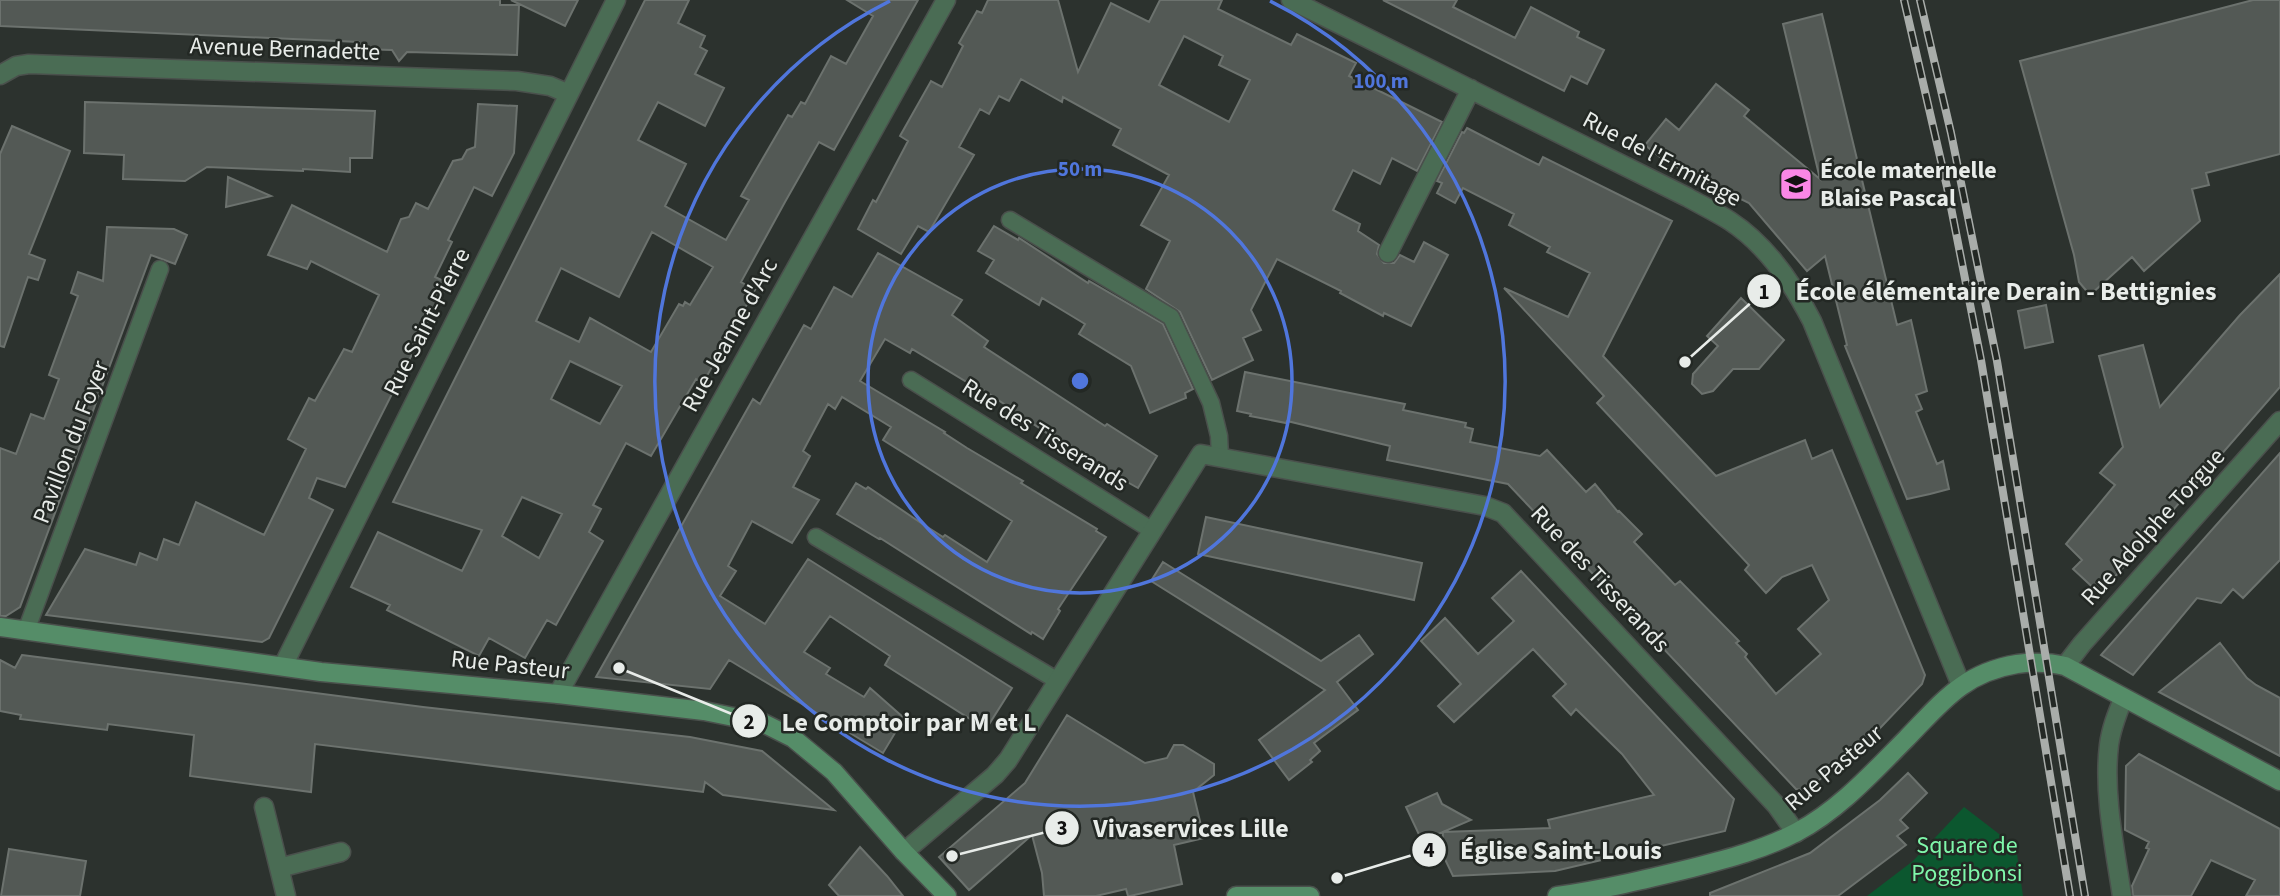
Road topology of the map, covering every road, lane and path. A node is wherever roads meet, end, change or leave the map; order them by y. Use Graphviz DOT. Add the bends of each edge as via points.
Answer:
graph roads {
  1 [pos="616,0"];
  2 [pos="946,0"];
  3 [pos="1291,0"];
  4 [pos="0,75"];
  5 [pos="1471,89"];
  6 [pos="569,94"];
  7 [pos="1010,220"];
  8 [pos="1388,253"];
  9 [pos="160,269"];
  10 [pos="911,380"];
  11 [pos="2280,421"];
  12 [pos="1220,457"];
  13 [pos="1153,531"];
  14 [pos="816,537"];
  15 [pos="0,627"];
  16 [pos="26,631"];
  17 [pos="283,666"];
  18 [pos="2064,666"];
  19 [pos="1058,681"];
  20 [pos="1961,685"];
  21 [pos="558,694"];
  22 [pos="2123,699"];
  23 [pos="2280,781"];
  24 [pos="264,807"];
  25 [pos="1796,833"];
  26 [pos="341,852"];
  27 [pos="904,852"];
  28 [pos="279,868"];
  29 [pos="1273,895"];
  30 [pos="286,896"];
  31 [pos="947,896"];
  32 [pos="1236,896"];
  33 [pos="1310,896"];
  34 [pos="1556,896"];
  35 [pos="2122,896"];
  1 -- 6 [label="street, Rue Saint-Pierre"];
  2 -- 21 [label="street, Rue Jeanne d'Arc"];
  3 -- 5 [label="street, Rue de l'Ermitage"];
  4 -- 6 [label="street, Avenue Bernadette" via="29,64 517,81"];
  5 -- 8 [label="street"];
  5 -- 20 [label="street, Rue de l'Ermitage" via="1710,209 1732,222 1769,258 1812,321"];
  6 -- 17 [label="street, Rue Saint-Pierre"];
  7 -- 12 [label="lane" via="1171,317 1211,403"];
  9 -- 16 [label="lane, Pavillon du Foyer"];
  10 -- 13 [label="lane, Rue des Tisserands"];
  11 -- 18 [label="street, Rue Adolphe Torgue"];
  12 -- 13 [label="street" via="1201,454"];
  12 -- 25 [label="street, Rue des Tisserands" via="1503,513 1776,804"];
  13 -- 19 [label="street"];
  14 -- 19 [label="lane"];
  15 -- 16 [label="street, Rue Pasteur"];
  16 -- 17 [label="street, Rue Pasteur"];
  17 -- 21 [label="street, Rue Pasteur"];
  18 -- 20 [label="street, Rue Pasteur" via="2046,662 2011,665"];
  18 -- 22 [label="street"];
  19 -- 27 [label="street" via="995,775"];
  20 -- 25 [label="street, Rue Pasteur" via="1863,781"];
  21 -- 27 [label="street, Rue Pasteur" via="744,718 779,729 834,772"];
  22 -- 23 [label="street"];
  22 -- 35 [label="street" via="2108,762"];
  24 -- 28 [label="street"];
  25 -- 34 [label="street, Rue Pasteur" via="1645,880"];
  26 -- 28 [label="street"];
  27 -- 31 [label="street, Rue Pasteur"];
  28 -- 30 [label="street"];
  29 -- 32 [label="street"];
  29 -- 33 [label="street"];
}
